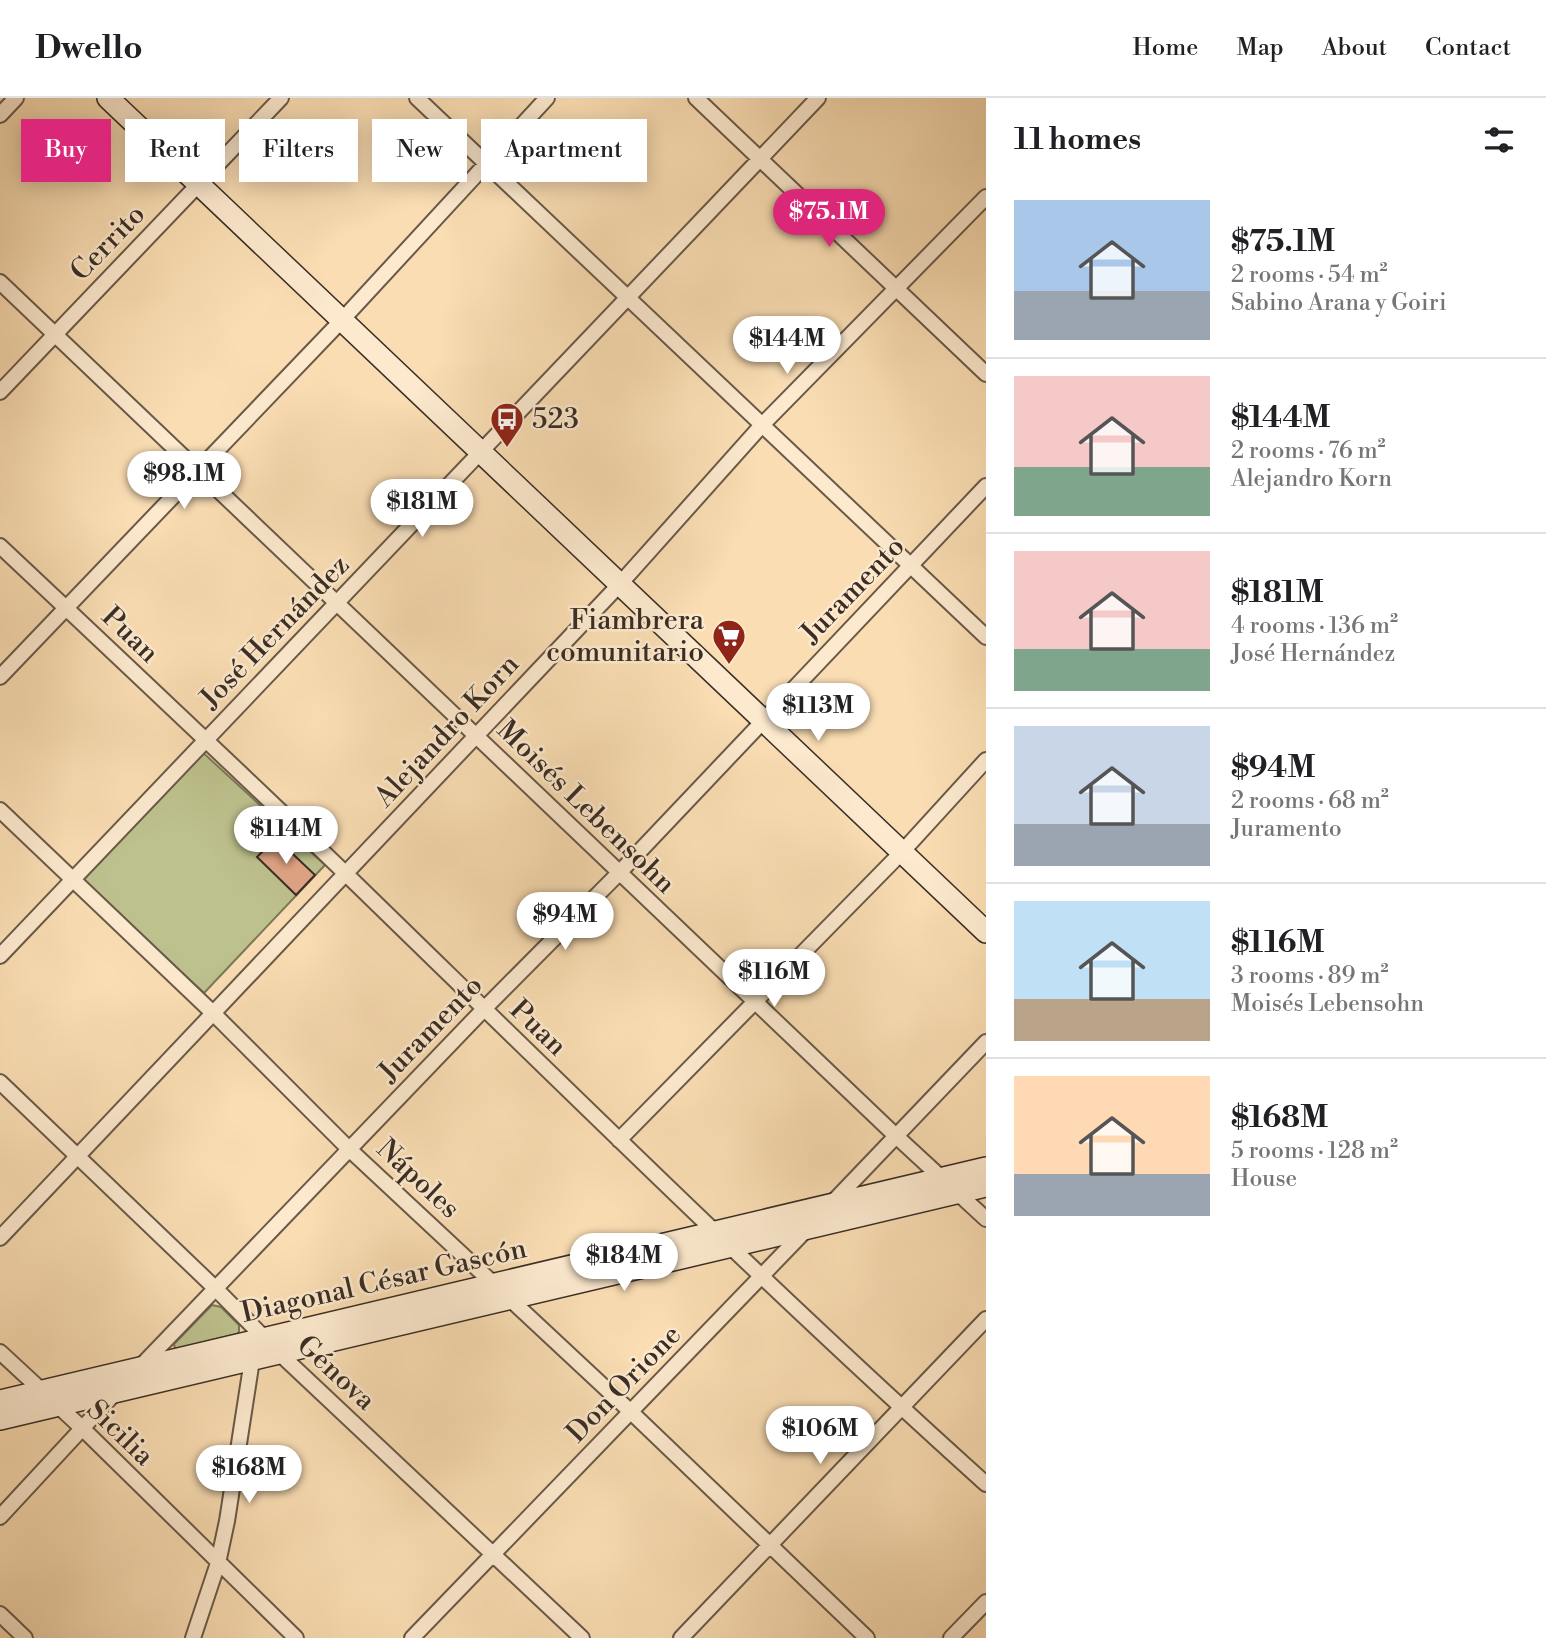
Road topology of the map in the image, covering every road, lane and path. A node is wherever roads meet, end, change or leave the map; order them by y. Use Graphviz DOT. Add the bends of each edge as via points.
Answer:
graph roads {
  1 [pos="16,98"];
  2 [pos="108,98"];
  3 [pos="281,98"];
  4 [pos="418,98"];
  5 [pos="547,98"];
  6 [pos="696,98"];
  7 [pos="818,98"];
  8 [pos="0,115"];
  9 [pos="527,119"];
  10 [pos="481,158"];
  11 [pos="760,159"];
  12 [pos="481,168"];
  13 [pos="506,182"];
  14 [pos="199,184"];
  15 [pos="986,197"];
  16 [pos="0,282"];
  17 [pos="897,289"];
  18 [pos="628,298"];
  19 [pos="342,320"];
  20 [pos="55,335"];
  21 [pos="986,374"];
  22 [pos="0,392"];
  23 [pos="762,425"];
  24 [pos="481,452"];
  25 [pos="198,471"];
  26 [pos="986,486"];
  27 [pos="0,545"];
  28 [pos="910,566"];
  29 [pos="619,585"];
  30 [pos="337,603"];
  31 [pos="66,608"];
  32 [pos="986,638"];
  33 [pos="0,677"];
  34 [pos="764,720"];
  35 [pos="476,736"];
  36 [pos="205,741"];
  37 [pos="986,760"];
  38 [pos="0,810"];
  39 [pos="902,852"];
  40 [pos="619,873"];
  41 [pos="345,874"];
  42 [pos="73,879"];
  43 [pos="986,932"];
  44 [pos="0,956"];
  45 [pos="756,1003"];
  46 [pos="484,1009"];
  47 [pos="213,1013"];
  48 [pos="986,1042"];
  49 [pos="0,1082"];
  50 [pos="896,1136"];
  51 [pos="618,1140"];
  52 [pos="349,1149"];
  53 [pos="78,1156"];
  54 [pos="986,1167"];
  55 [pos="942,1178"];
  56 [pos="986,1186"];
  57 [pos="958,1193"];
  58 [pos="831,1204"];
  59 [pos="986,1220"];
  60 [pos="807,1229"];
  61 [pos="0,1238"];
  62 [pos="723,1239"];
  63 [pos="763,1275"];
  64 [pos="494,1284"];
  65 [pos="216,1289"];
  66 [pos="510,1299"];
  67 [pos="986,1319"];
  68 [pos="271,1346"];
  69 [pos="0,1352"];
  70 [pos="252,1360"];
  71 [pos="139,1368"];
  72 [pos="41,1391"];
  73 [pos="116,1392"];
  74 [pos="0,1401"];
  75 [pos="57,1406"];
  76 [pos="901,1407"];
  77 [pos="631,1412"];
  78 [pos="0,1419"];
  79 [pos="82,1429"];
  80 [pos="986,1484"];
  81 [pos="0,1517"];
  82 [pos="769,1545"];
  83 [pos="494,1554"];
  84 [pos="218,1563"];
  85 [pos="986,1602"];
  86 [pos="0,1614"];
  87 [pos="25,1638"];
  88 [pos="193,1638"];
  89 [pos="296,1638"];
  90 [pos="412,1638"];
  91 [pos="582,1638"];
  92 [pos="681,1638"];
  93 [pos="867,1638"];
  94 [pos="951,1638"];
  1 -- 8 [label="street"];
  2 -- 14 [label="street"];
  3 -- 14 [label="street, Cerrito"];
  4 -- 10 [label="street"];
  5 -- 9 [label="street"];
  6 -- 11 [label="street"];
  7 -- 11 [label="street, José Hernández"];
  11 -- 17 [label="street"];
  11 -- 18 [label="street, José Hernández"];
  12 -- 19 [label="street"];
  13 -- 18 [label="street"];
  14 -- 19 [label="street"];
  14 -- 20 [label="street, Cerrito"];
  15 -- 17 [label="street, Alejandro Korn"];
  16 -- 20 [label="street, Moisés Lebensohn"];
  17 -- 21 [label="street"];
  17 -- 23 [label="street, Alejandro Korn"];
  18 -- 23 [label="street"];
  18 -- 24 [label="street, José Hernández"];
  19 -- 24 [label="street"];
  19 -- 25 [label="street"];
  20 -- 22 [label="street, Cerrito"];
  20 -- 25 [label="street, Moisés Lebensohn"];
  23 -- 28 [label="street"];
  23 -- 29 [label="street, Alejandro Korn"];
  24 -- 29 [label="street"];
  24 -- 30 [label="street, José Hernández"];
  25 -- 30 [label="street, Moisés Lebensohn"];
  25 -- 31 [label="street"];
  26 -- 28 [label="street, Juramento"];
  27 -- 31 [label="street, Puan"];
  28 -- 32 [label="street"];
  28 -- 34 [label="street, Juramento"];
  29 -- 34 [label="street"];
  29 -- 35 [label="street, Alejandro Korn"];
  30 -- 35 [label="street, Moisés Lebensohn"];
  30 -- 36 [label="street, José Hernández"];
  31 -- 33 [label="street"];
  31 -- 36 [label="street, Puan"];
  34 -- 39 [label="street"];
  34 -- 40 [label="street, Juramento"];
  35 -- 40 [label="street, Moisés Lebensohn"];
  35 -- 41 [label="street, Alejandro Korn"];
  36 -- 41 [label="street, Puan"];
  36 -- 42 [label="street, José Hernández"];
  37 -- 39 [label="street"];
  38 -- 42 [label="street, Nápoles"];
  39 -- 43 [label="street"];
  39 -- 45 [label="street"];
  40 -- 45 [label="street, Moisés Lebensohn"];
  40 -- 46 [label="street, Juramento"];
  41 -- 46 [label="street, Puan"];
  41 -- 47 [label="street, Alejandro Korn"];
  42 -- 44 [label="street, José Hernández"];
  42 -- 47 [label="street, Nápoles"];
  45 -- 50 [label="street, Moisés Lebensohn"];
  45 -- 51 [label="street"];
  46 -- 51 [label="street, Puan"];
  46 -- 52 [label="street, Juramento"];
  47 -- 52 [label="street, Nápoles"];
  47 -- 53 [label="street, Alejandro Korn"];
  48 -- 50 [label="street, Don Orione"];
  49 -- 53 [label="street, Génova"];
  50 -- 55 [label="street, Moisés Lebensohn"];
  50 -- 58 [label="street, Don Orione"];
  51 -- 62 [label="street, Puan"];
  52 -- 64 [label="street, Nápoles"];
  52 -- 65 [label="street, Juramento"];
  53 -- 61 [label="street, Alejandro Korn"];
  53 -- 65 [label="street, Génova"];
  54 -- 55 [label="street, Diagonal César Gascón"];
  55 -- 57 [label="street, Moisés Lebensohn"];
  55 -- 58 [label="street, Diagonal César Gascón"];
  56 -- 57 [label="street, Diagonal César Gascón"];
  57 -- 59 [label="street, Moisés Lebensohn"];
  57 -- 60 [label="street, Diagonal César Gascón"];
  58 -- 60 [label="street, Don Orione"];
  58 -- 62 [label="street, Diagonal César Gascón"];
  60 -- 62 [label="street, Diagonal César Gascón"];
  60 -- 63 [label="street, Don Orione"];
  62 -- 63 [label="street, Puan"];
  62 -- 64 [label="street, Diagonal César Gascón"];
  62 -- 66 [label="street, Diagonal César Gascón"];
  63 -- 76 [label="street, Puan"];
  63 -- 77 [label="street, Don Orione"];
  64 -- 66 [label="street, Nápoles"];
  64 -- 68 [label="street, Diagonal César Gascón"];
  65 -- 68 [label="street, Génova"];
  65 -- 71 [label="street, Juramento"];
  66 -- 68 [label="street, Diagonal César Gascón"];
  66 -- 77 [label="street, Nápoles"];
  67 -- 76 [label="street"];
  68 -- 70 [label="street, Diagonal César Gascón"];
  68 -- 71 [label="street, Diagonal César Gascón"];
  68 -- 83 [label="street, Génova"];
  69 -- 72 [label="street, Sicilia"];
  70 -- 73 [label="street, Diagonal César Gascón"];
  70 -- 84 [label="street" via="232,1502"];
  71 -- 72 [label="street, Diagonal César Gascón"];
  71 -- 73 [label="street, Juramento"];
  72 -- 74 [label="street, Diagonal César Gascón"];
  72 -- 75 [label="street, Sicilia"];
  73 -- 75 [label="street, Diagonal César Gascón"];
  73 -- 79 [label="street, Juramento"];
  75 -- 78 [label="street, Diagonal César Gascón"];
  75 -- 79 [label="street, Sicilia"];
  76 -- 80 [label="street, Puan"];
  76 -- 82 [label="street"];
  77 -- 82 [label="street, Nápoles"];
  77 -- 83 [label="street, Don Orione"];
  79 -- 81 [label="street, Juramento"];
  79 -- 84 [label="street, Sicilia"];
  82 -- 92 [label="street"];
  82 -- 93 [label="street, Nápoles"];
  83 -- 90 [label="street, Don Orione"];
  83 -- 91 [label="street, Génova"];
  84 -- 88 [label="street"];
  84 -- 89 [label="street, Sicilia"];
  85 -- 94 [label="street"];
  86 -- 87 [label="street"];
}
